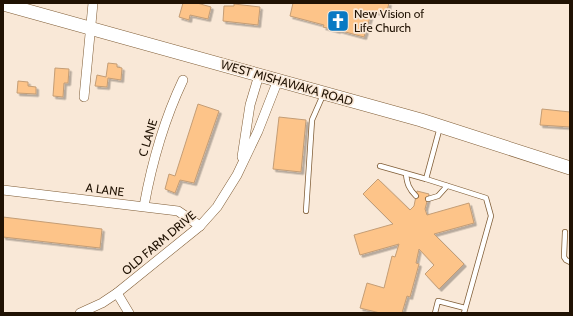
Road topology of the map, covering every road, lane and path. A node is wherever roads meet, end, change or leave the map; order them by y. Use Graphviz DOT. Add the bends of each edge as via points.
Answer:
graph roads {
  1 [pos="93,3"];
  2 [pos="3,4"];
  3 [pos="91,28"];
  4 [pos="259,75"];
  5 [pos="183,80"];
  6 [pos="278,80"];
  7 [pos="324,93"];
  8 [pos="84,97"];
  9 [pos="440,127"];
  10 [pos="380,166"];
  11 [pos="570,168"];
  12 [pos="406,174"];
  13 [pos="237,175"];
  14 [pos="426,179"];
  15 [pos="447,186"];
  16 [pos="3,190"];
  17 [pos="416,196"];
  18 [pos="428,199"];
  19 [pos="144,206"];
  20 [pos="306,211"];
  21 [pos="200,226"];
  22 [pos="565,232"];
  23 [pos="570,262"];
  24 [pos="116,293"];
  25 [pos="464,310"];
  26 [pos="80,313"];
  27 [pos="129,313"];
  28 [pos="435,313"];
  1 -- 3 [label="street"];
  2 -- 3 [label="main road, WEST MISHAWAKA ROAD"];
  3 -- 4 [label="main road, WEST MISHAWAKA ROAD"];
  3 -- 8 [label="street"];
  4 -- 6 [label="main road, WEST MISHAWAKA ROAD"];
  4 -- 13 [label="street, OLD FARM DRIVE" via="250,105"];
  5 -- 19 [label="street, C LANE" via="161,133"];
  6 -- 7 [label="main road, WEST MISHAWAKA ROAD"];
  6 -- 13 [label="street, OLD FARM DRIVE"];
  7 -- 9 [label="main road, WEST MISHAWAKA ROAD"];
  7 -- 20 [label="lane" via="312,120"];
  9 -- 11 [label="main road, WEST MISHAWAKA ROAD"];
  9 -- 14 [label="lane"];
  10 -- 12 [label="lane"];
  12 -- 14 [label="lane"];
  12 -- 17 [label="lane" via="410,189"];
  13 -- 21 [label="street, OLD FARM DRIVE" via="217,207"];
  14 -- 15 [label="lane"];
  15 -- 18 [label="lane" via="438,196"];
  15 -- 25 [label="lane" via="486,198 491,216"];
  16 -- 19 [label="street, A LANE"];
  19 -- 21 [label="street, A LANE" via="178,211"];
  21 -- 24 [label="street, OLD FARM DRIVE"];
  22 -- 23 [label="lane" via="564,256"];
  24 -- 26 [label="street, OLD FARM DRIVE"];
  24 -- 27 [label="street"];
  25 -- 28 [label="lane" via="438,302"];
}
